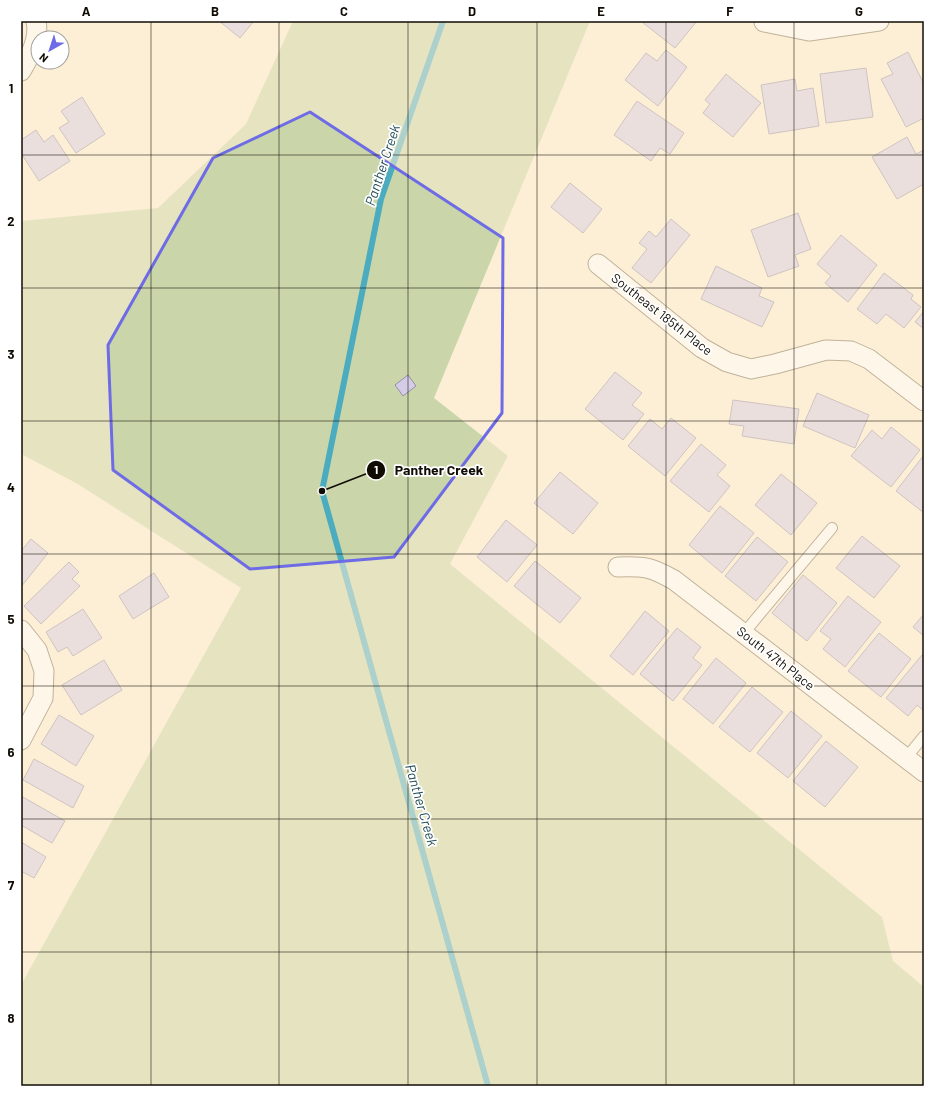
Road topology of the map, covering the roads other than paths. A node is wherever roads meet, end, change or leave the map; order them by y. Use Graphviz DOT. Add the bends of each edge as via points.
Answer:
graph roads {
  1 [pos="36,21"];
  2 [pos="879,21"];
  3 [pos="764,22"];
  4 [pos="21,71"];
  5 [pos="598,264"];
  6 [pos="924,401"];
  7 [pos="832,528"];
  8 [pos="618,567"];
  9 [pos="21,630"];
  10 [pos="744,633"];
  11 [pos="924,736"];
  12 [pos="21,740"];
  13 [pos="906,758"];
  14 [pos="924,772"];
  1 -- 4 [label="street" via="38,28 32,54"];
  2 -- 3 [label="street" via="809,31"];
  5 -- 6 [label="street, Southeast 185th Place" via="702,348 727,362 751,369 826,350 851,351 869,359"];
  7 -- 10 [label="lane"];
  8 -- 10 [label="street, South 47th Place" via="639,566 656,569"];
  9 -- 12 [label="street" via="37,650 44,671 43,698"];
  10 -- 13 [label="street, South 47th Place"];
  11 -- 13 [label="lane"];
  13 -- 14 [label="street, South 47th Place"];
}
